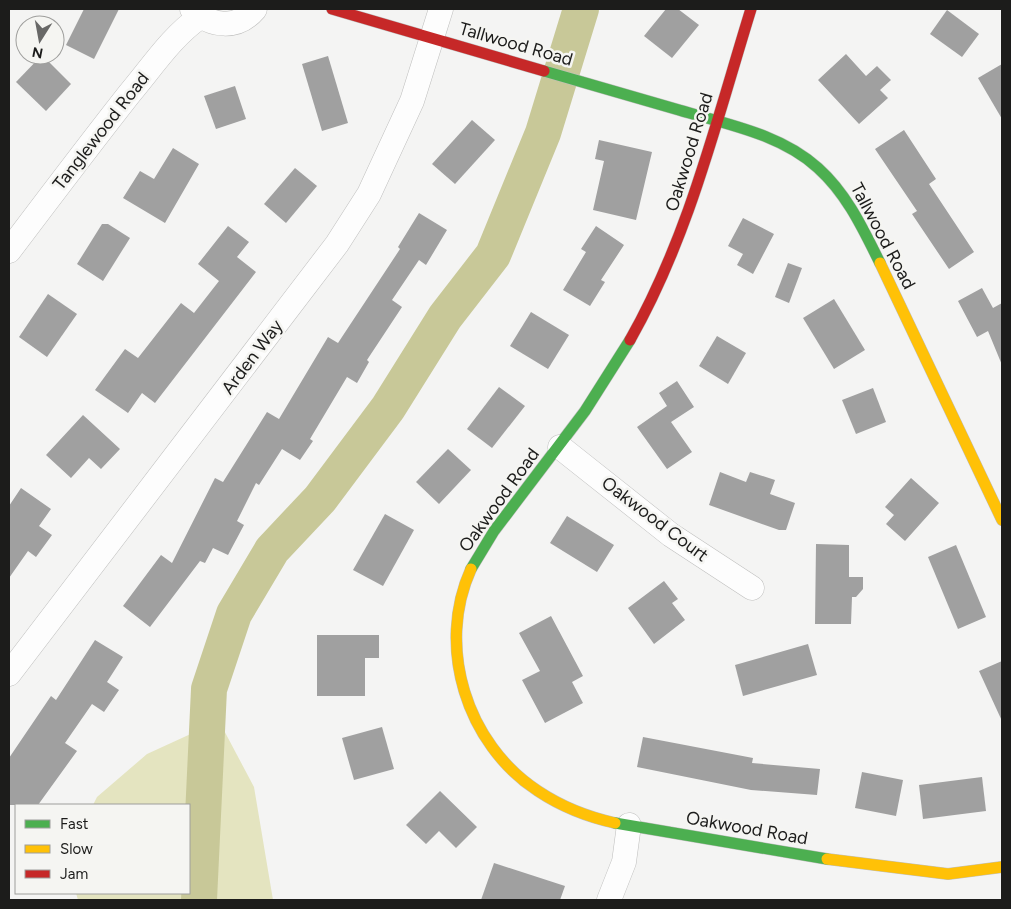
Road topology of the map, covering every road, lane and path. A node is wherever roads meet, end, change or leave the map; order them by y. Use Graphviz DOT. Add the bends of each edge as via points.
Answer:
graph roads {
  1 [pos="255,9"];
  2 [pos="332,9"];
  3 [pos="441,9"];
  4 [pos="751,9"];
  5 [pos="196,13"];
  6 [pos="433,38"];
  7 [pos="717,121"];
  8 [pos="9,252"];
  9 [pos="560,447"];
  10 [pos="1002,520"];
  11 [pos="752,588"];
  12 [pos="9,674"];
  13 [pos="629,825"];
  14 [pos="1002,867"];
  15 [pos="609,900"];
  1 -- 5 [label="street" via="238,22 225,24 212,22"];
  2 -- 6 [label="street, Tallwood Road"];
  3 -- 6 [label="street, Arden Way"];
  4 -- 7 [label="street, Oakwood Road"];
  5 -- 8 [label="street, Tanglewood Road" via="76,162"];
  6 -- 7 [label="street, Tallwood Road"];
  6 -- 12 [label="street, Arden Way" via="391,148 369,194 337,244"];
  7 -- 9 [label="street, Oakwood Road" via="691,210 658,288 618,360"];
  7 -- 10 [label="street, Tallwood Road" via="755,132 794,149 825,171 844,195"];
  9 -- 11 [label="street, Oakwood Court" via="671,535"];
  9 -- 13 [label="street, Oakwood Road" via="478,556 464,585 456,626 456,657 474,718 494,751 515,774 566,808"];
  13 -- 14 [label="street, Oakwood Road" via="883,867 951,874"];
  13 -- 15 [label="street" via="624,862"];
}
